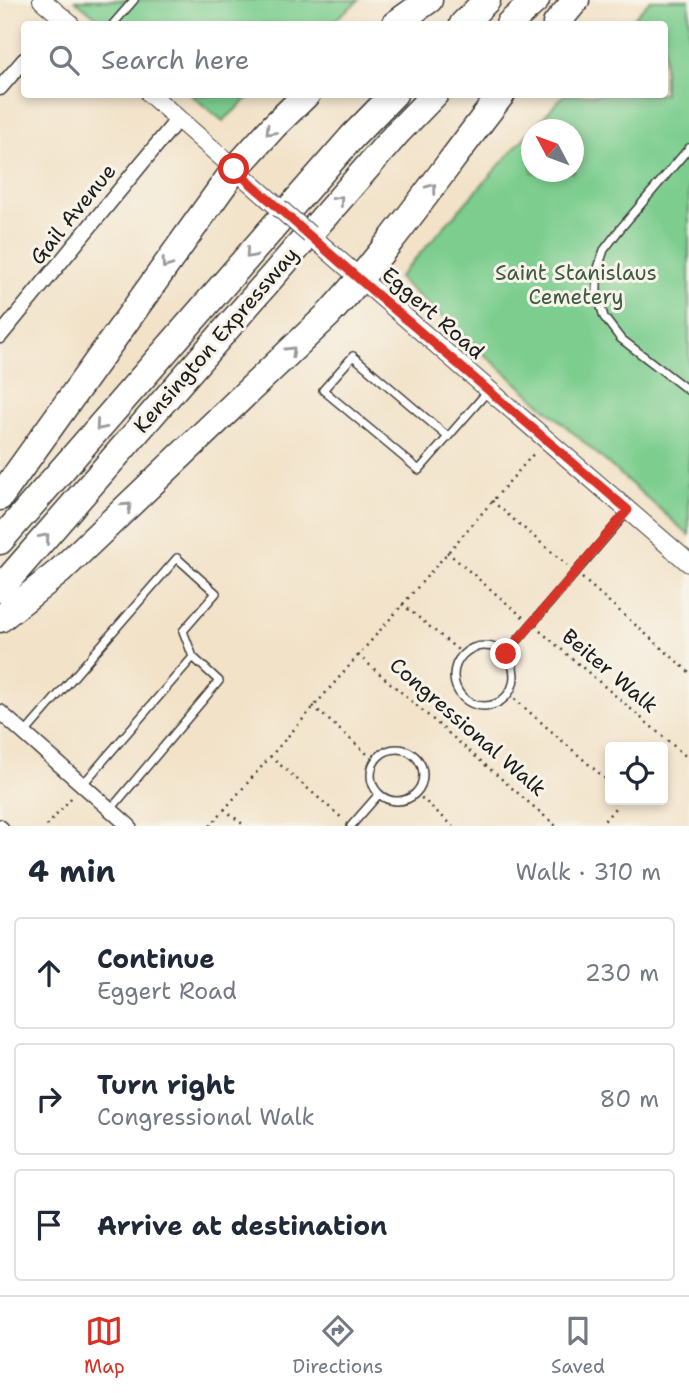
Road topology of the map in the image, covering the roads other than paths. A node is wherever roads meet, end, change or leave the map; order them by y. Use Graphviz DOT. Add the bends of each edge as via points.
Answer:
graph roads {
  1 [pos="42,0"];
  2 [pos="134,0"];
  3 [pos="429,0"];
  4 [pos="487,0"];
  5 [pos="536,0"];
  6 [pos="576,0"];
  7 [pos="61,21"];
  8 [pos="116,21"];
  9 [pos="399,21"];
  10 [pos="466,21"];
  11 [pos="512,21"];
  12 [pos="558,21"];
  13 [pos="21,64"];
  14 [pos="0,88"];
  15 [pos="154,98"];
  16 [pos="303,98"];
  17 [pos="390,98"];
  18 [pos="431,98"];
  19 [pos="499,98"];
  20 [pos="178,119"];
  21 [pos="689,148"];
  22 [pos="237,172"];
  23 [pos="355,275"];
  24 [pos="0,336"];
  25 [pos="489,391"];
  26 [pos="689,391"];
  27 [pos="448,437"];
  28 [pos="0,497"];
  29 [pos="628,510"];
  30 [pos="0,541"];
  31 [pos="689,564"];
  32 [pos="0,589"];
  33 [pos="0,619"];
  34 [pos="506,654"];
  35 [pos="193,657"];
  36 [pos="0,712"];
  37 [pos="24,734"];
  38 [pos="82,785"];
  39 [pos="379,794"];
  40 [pos="110,810"];
  41 [pos="129,826"];
  42 [pos="351,826"];
  1 -- 7 [label="street"];
  2 -- 8 [label="lane"];
  3 -- 9 [label="highway"];
  4 -- 10 [label="highway"];
  5 -- 11 [label="highway"];
  6 -- 12 [label="highway"];
  13 -- 14 [label="street"];
  15 -- 20 [label="street, Eggert Road"];
  16 -- 22 [label="highway, one-way"];
  17 -- 30 [label="highway, Kensington Expressway, one-way"];
  32 -- 18 [label="highway, Kensington Expressway, one-way"];
  23 -- 19 [label="highway, one-way"];
  20 -- 22 [label="street, Eggert Road"];
  20 -- 24 [label="street, Gail Avenue"];
  21 -- 26 [label="lane" via="604,250 597,271 604,317 620,338"];
  22 -- 23 [label="street, Eggert Road, bridge"];
  22 -- 28 [label="highway, one-way"];
  23 -- 25 [label="street, Eggert Road"];
  33 -- 23 [label="highway, one-way" via="97,536 329,314"];
  25 -- 27 [label="lane"];
  25 -- 29 [label="street, Eggert Road"];
  27 -- 27 [label="lane" via="419,470 323,390 353,356"];
  29 -- 31 [label="street, Eggert Road"];
  29 -- 34 [label="lane"];
  34 -- 34 [label="lane, Congressional Walk" via="480,645 470,648 456,663 455,686 469,703 491,706 509,694 515,673"];
  35 -- 37 [label="lane" via="183,631 216,593 177,558"];
  35 -- 38 [label="lane"];
  35 -- 40 [label="lane" via="219,681"];
  36 -- 37 [label="street"];
  37 -- 38 [label="street"];
  38 -- 40 [label="street"];
  39 -- 39 [label="lane" via="401,801 416,793 423,778 413,755 389,751 375,761 371,778"];
  39 -- 42 [label="lane"];
  40 -- 41 [label="street"];
}
